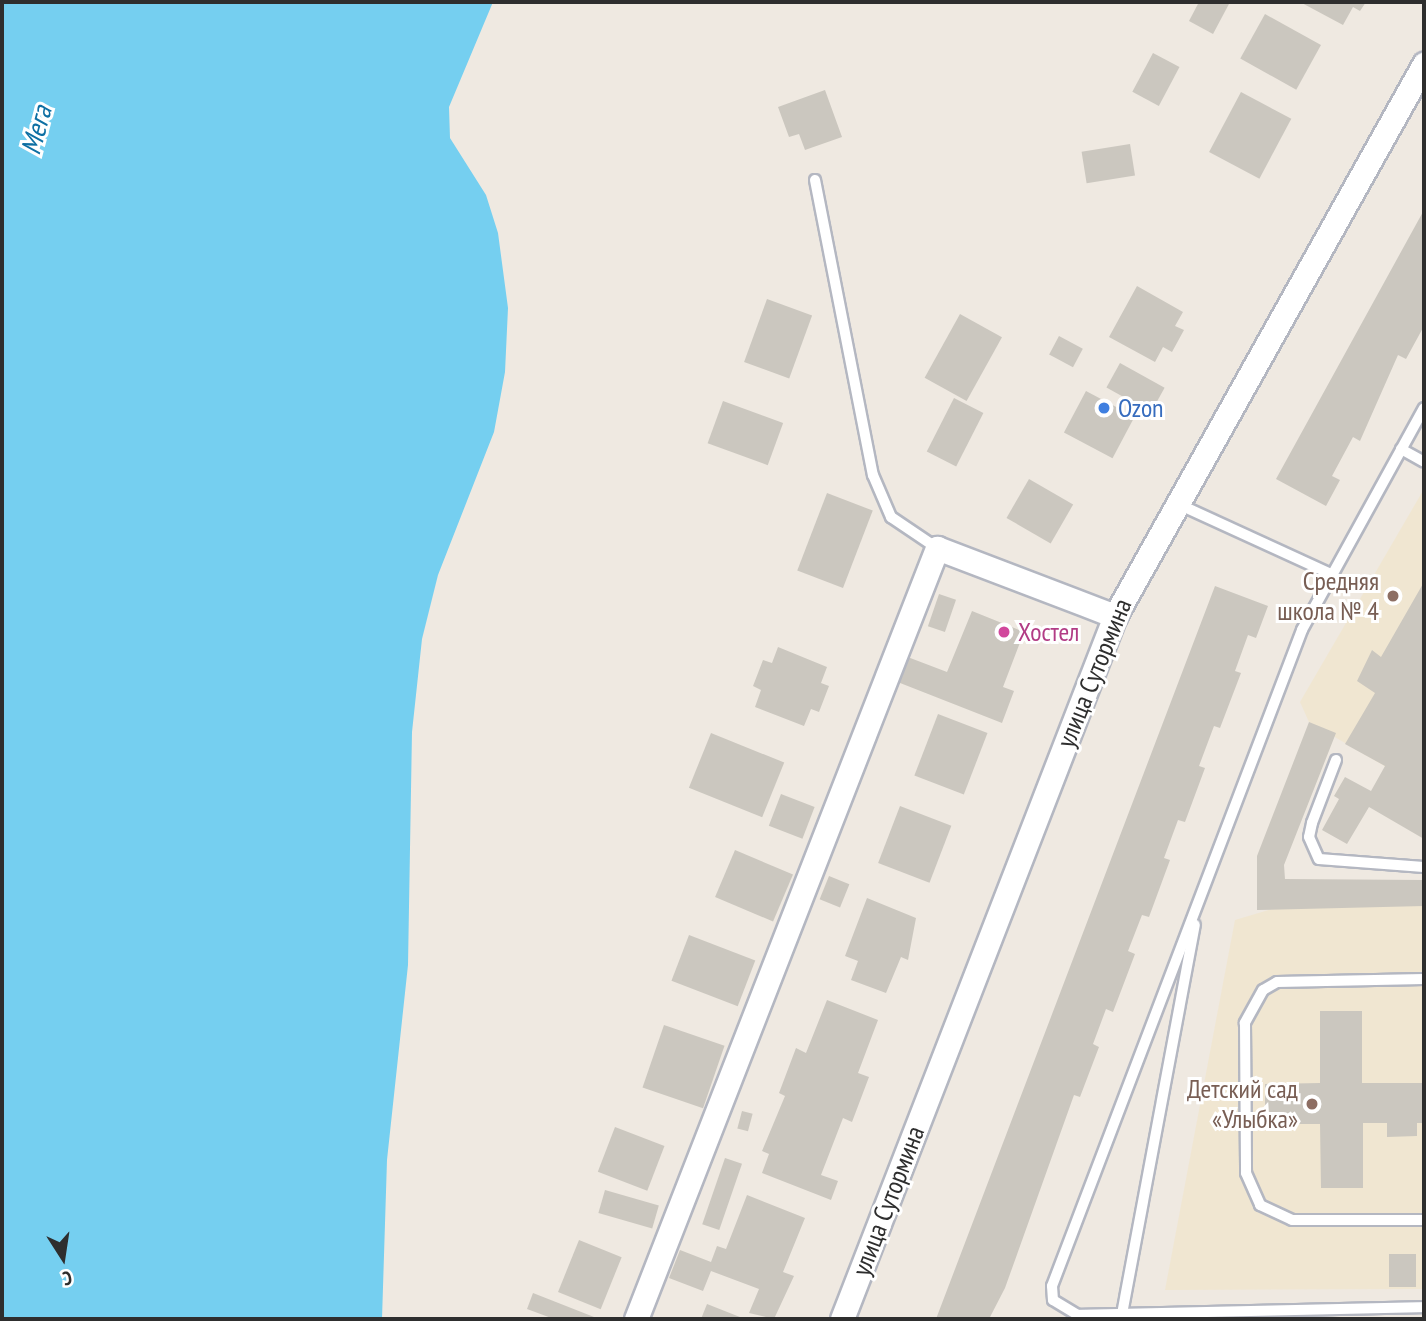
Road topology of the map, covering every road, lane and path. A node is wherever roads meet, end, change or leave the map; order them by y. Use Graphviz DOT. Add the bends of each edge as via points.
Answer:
graph roads {
  1 [pos="1424,64"];
  2 [pos="815,180"];
  3 [pos="1424,408"];
  4 [pos="1401,449"];
  5 [pos="1424,463"];
  6 [pos="1176,503"];
  7 [pos="937,548"];
  8 [pos="1331,574"];
  9 [pos="1115,616"];
  10 [pos="1336,760"];
  11 [pos="1424,867"];
  12 [pos="1200,898"];
  13 [pos="1424,979"];
  14 [pos="1424,1220"];
  15 [pos="1424,1307"];
  16 [pos="1122,1314"];
  17 [pos="1078,1317"];
  18 [pos="636,1319"];
  19 [pos="842,1319"];
  1 -- 6 [label="street, улица Сутормина"];
  2 -- 7 [label="lane" via="873,475 891,517"];
  3 -- 4 [label="lane"];
  4 -- 5 [label="lane"];
  4 -- 8 [label="lane"];
  6 -- 8 [label="lane"];
  6 -- 9 [label="street, улица Сутормина"];
  7 -- 9 [label="street"];
  7 -- 18 [label="street"];
  8 -- 12 [label="lane" via="1303,630"];
  9 -- 19 [label="street, улица Сутормина"];
  10 -- 11 [label="lane" via="1312,823 1310,837 1319,859"];
  12 -- 16 [label="lane"];
  12 -- 17 [label="lane" via="1052,1286 1053,1300"];
  13 -- 14 [label="lane" via="1277,982 1263,990 1245,1023 1246,1173 1260,1205 1292,1220"];
  15 -- 16 [label="lane"];
  16 -- 17 [label="lane"];
}
